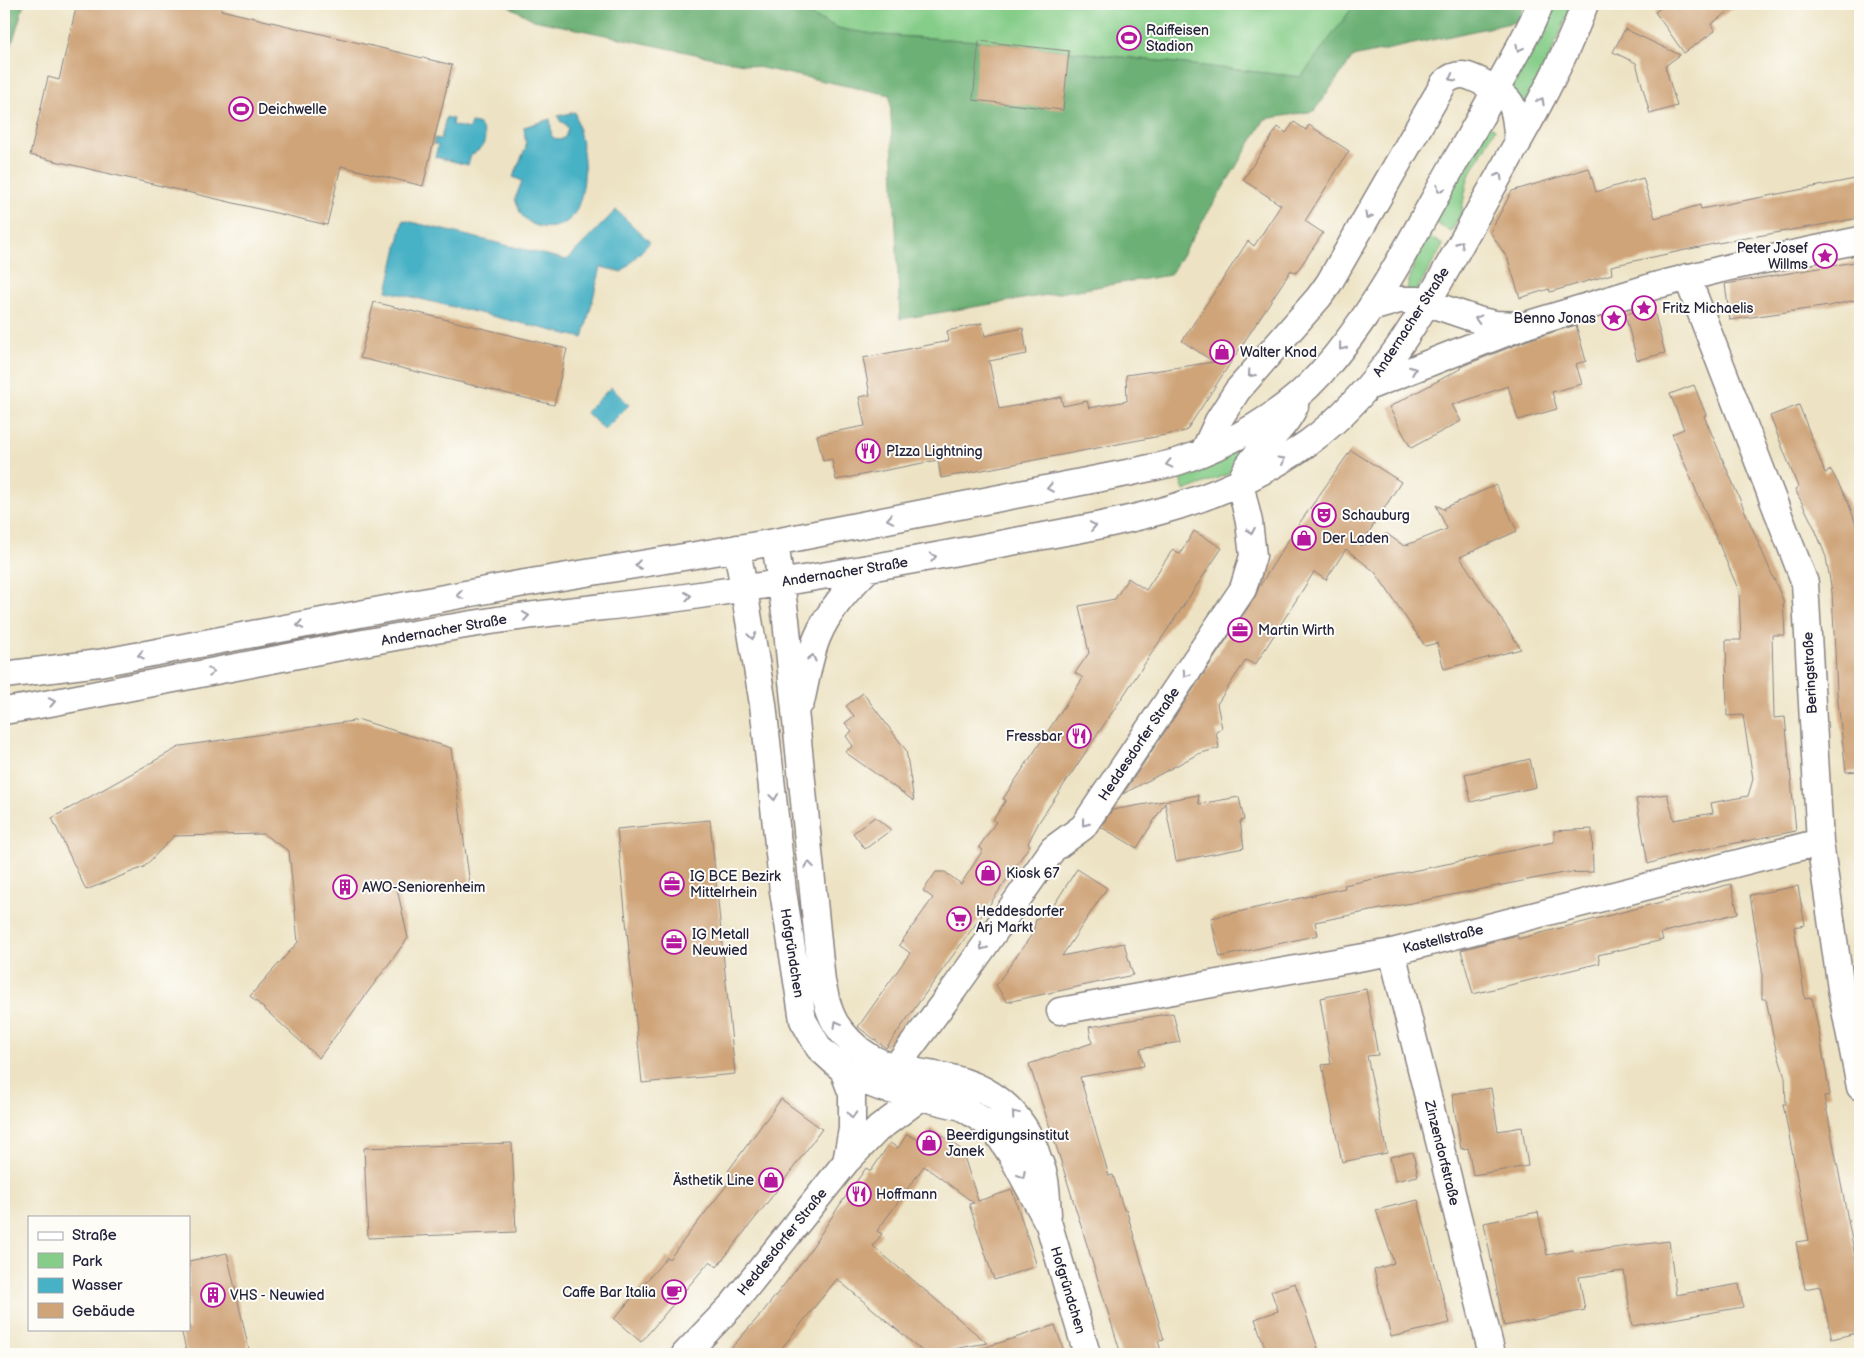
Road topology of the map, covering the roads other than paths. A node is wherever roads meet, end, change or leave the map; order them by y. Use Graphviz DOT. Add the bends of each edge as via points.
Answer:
graph roads {
  1 [pos="1540,4"];
  2 [pos="1585,4"];
  3 [pos="1496,90"];
  4 [pos="1518,143"];
  5 [pos="1860,240"];
  6 [pos="1687,278"];
  7 [pos="1427,301"];
  8 [pos="1371,308"];
  9 [pos="1526,325"];
  10 [pos="1368,387"];
  11 [pos="1302,391"];
  12 [pos="1204,451"];
  13 [pos="1240,483"];
  14 [pos="775,542"];
  15 [pos="738,548"];
  16 [pos="868,569"];
  17 [pos="781,582"];
  18 [pos="745,588"];
  19 [pos="4,675"];
  20 [pos="4,711"];
  21 [pos="796,723"];
  22 [pos="1820,842"];
  23 [pos="1392,952"];
  24 [pos="1851,987"];
  25 [pos="1060,1011"];
  26 [pos="843,1070"];
  27 [pos="888,1078"];
  28 [pos="1860,1087"];
  29 [pos="921,1097"];
  30 [pos="878,1129"];
  31 [pos="846,1162"];
  32 [pos="1049,1225"];
  33 [pos="685,1354"];
  34 [pos="1087,1354"];
  35 [pos="1492,1354"];
  1 -- 3 [label="street, one-way"];
  4 -- 2 [label="street, Andernacher Straße, one-way" via="1551,83"];
  3 -- 4 [label="street" via="1513,106"];
  3 -- 8 [label="street, one-way"];
  3 -- 12 [label="street, one-way" via="1468,75 1460,74 1444,82 1329,283 1237,391"];
  7 -- 4 [label="street, Andernacher Straße, one-way"];
  5 -- 6 [label="street"];
  6 -- 9 [label="street"];
  6 -- 22 [label="street, Beringstraße" via="1805,583"];
  7 -- 8 [label="street" via="1399,300"];
  9 -- 7 [label="street, one-way" via="1481,320"];
  7 -- 10 [label="street, Andernacher Straße"];
  8 -- 11 [label="street, one-way" via="1333,358"];
  10 -- 9 [label="street, one-way"];
  13 -- 10 [label="street, Andernacher Straße, one-way" via="1290,455 1320,433"];
  11 -- 12 [label="street" via="1252,427"];
  11 -- 13 [label="street" via="1292,415 1249,464"];
  12 -- 14 [label="street, one-way" via="1132,472"];
  16 -- 13 [label="street, Andernacher Straße, one-way" via="1125,520 1180,506"];
  13 -- 27 [label="street, Heddesdorfer Straße, one-way" via="1254,556 1243,589 1083,828 1053,849"];
  14 -- 15 [label="street"];
  14 -- 17 [label="street, Hofgründchen"];
  15 -- 18 [label="street, Hofgründchen"];
  15 -- 19 [label="street, one-way" via="519,584 99,663"];
  16 -- 17 [label="street, Andernacher Straße"];
  21 -- 16 [label="street, one-way" via="823,625 839,600"];
  17 -- 18 [label="street, Andernacher Straße"];
  17 -- 21 [label="street, Hofgründchen"];
  20 -- 18 [label="street, Andernacher Straße, one-way" via="489,621"];
  18 -- 26 [label="street, Hofgründchen, one-way" via="763,704 783,891 803,1020 819,1048"];
  27 -- 21 [label="street, Hofgründchen, one-way" via="840,1031 829,1010 822,982"];
  22 -- 23 [label="street, Kastellstraße"];
  22 -- 24 [label="street, Beringstraße"];
  23 -- 25 [label="street, Kastellstraße"];
  23 -- 35 [label="street, Zinzendorfstraße"];
  24 -- 28 [label="street, Beringstraße"];
  26 -- 27 [label="street, Hofgründchen" via="861,1080"];
  26 -- 31 [label="street, one-way" via="852,1094 852,1129"];
  27 -- 29 [label="street, Hofgründchen"];
  27 -- 30 [label="street"];
  32 -- 27 [label="street, Hofgründchen, one-way" via="1045,1178 1022,1122 1010,1108 971,1084 944,1077"];
  29 -- 30 [label="street, Heddesdorfer Straße"];
  29 -- 32 [label="street, Hofgründchen, one-way" via="962,1107 993,1126"];
  30 -- 31 [label="street, Heddesdorfer Straße"];
  31 -- 33 [label="street, Heddesdorfer Straße" via="733,1304"];
  32 -- 34 [label="street, Hofgründchen"];
}
